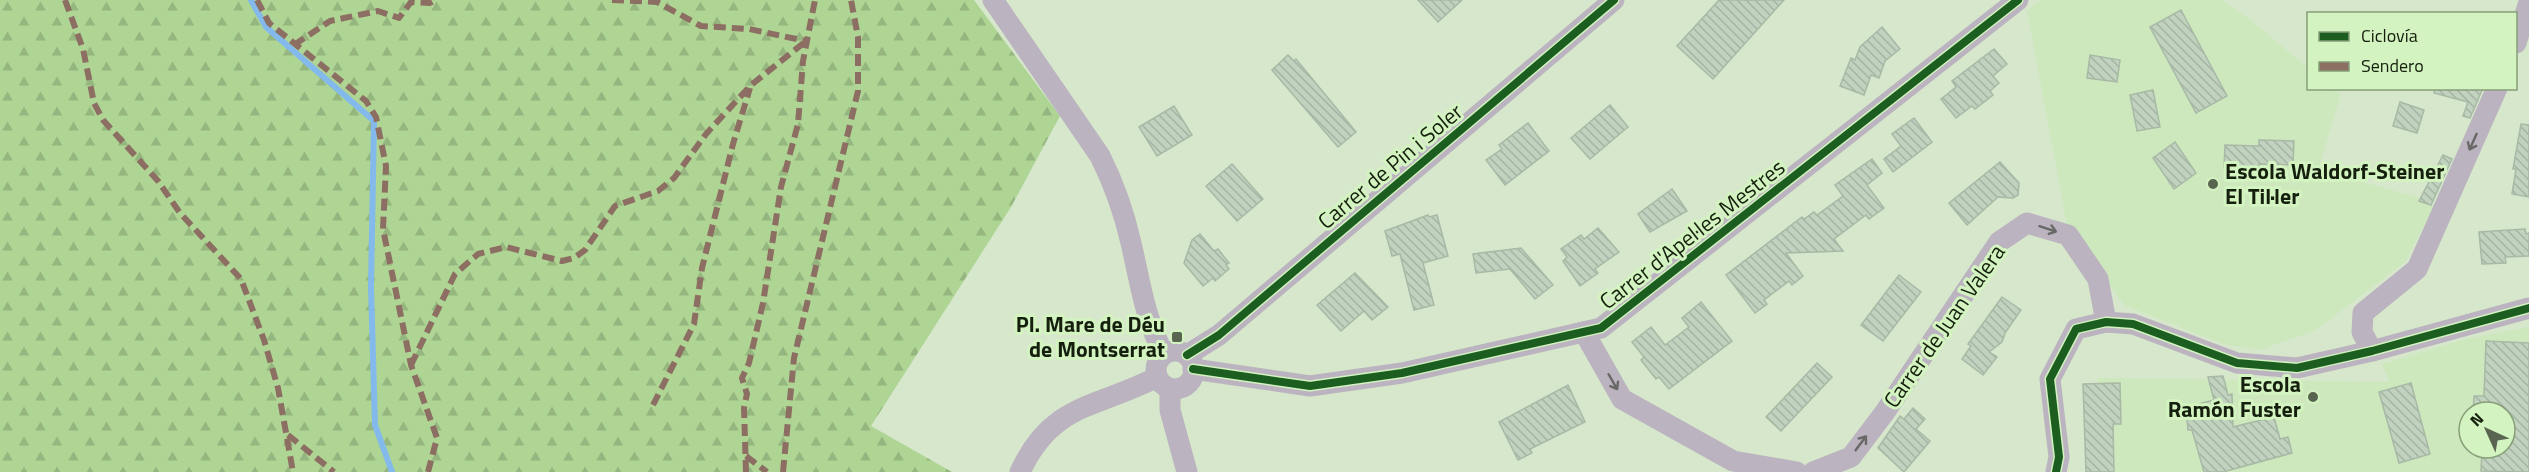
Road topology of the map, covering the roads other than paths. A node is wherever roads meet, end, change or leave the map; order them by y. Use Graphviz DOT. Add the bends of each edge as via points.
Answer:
graph roads {
  1 [pos="993,0"];
  2 [pos="1614,0"];
  3 [pos="2018,0"];
  4 [pos="2529,2"];
  5 [pos="2517,40"];
  6 [pos="2496,90"];
  7 [pos="2529,308"];
  8 [pos="2106,322"];
  9 [pos="1584,332"];
  10 [pos="2372,351"];
  11 [pos="1164,354"];
  12 [pos="1190,362"];
  13 [pos="1164,383"];
  14 [pos="1020,472"];
  15 [pos="1187,472"];
  16 [pos="1797,472"];
  17 [pos="1813,472"];
  18 [pos="2056,472"];
  1 -- 11 [label="street" via="1110,176 1131,242 1148,319"];
  2 -- 12 [label="street, Carrer de Pin i Soler"];
  3 -- 9 [label="street, Carrer d'Apel·les Mestres" via="1601,328"];
  4 -- 5 [label="street"];
  6 -- 10 [label="street, one-way" via="2417,269 2363,313 2362,332"];
  7 -- 10 [label="street"];
  8 -- 10 [label="street" via="2133,324 2237,363 2297,368"];
  17 -- 8 [label="street, Carrer de Juan Valera, one-way" via="1851,457 1999,242 2027,223 2068,236 2098,279"];
  8 -- 18 [label="street" via="2076,329 2050,379 2059,457"];
  9 -- 12 [label="street, Carrer d'Apel·les Mestres" via="1402,373 1310,386"];
  9 -- 16 [label="street, one-way" via="1622,399 1733,461"];
  11 -- 12 [label="street" via="1173,351"];
  11 -- 13 [label="street" via="1156,364"];
  12 -- 13 [label="street" via="1191,378 1185,386"];
  13 -- 14 [label="street" via="1063,418 1041,436"];
  13 -- 15 [label="street"];
}
